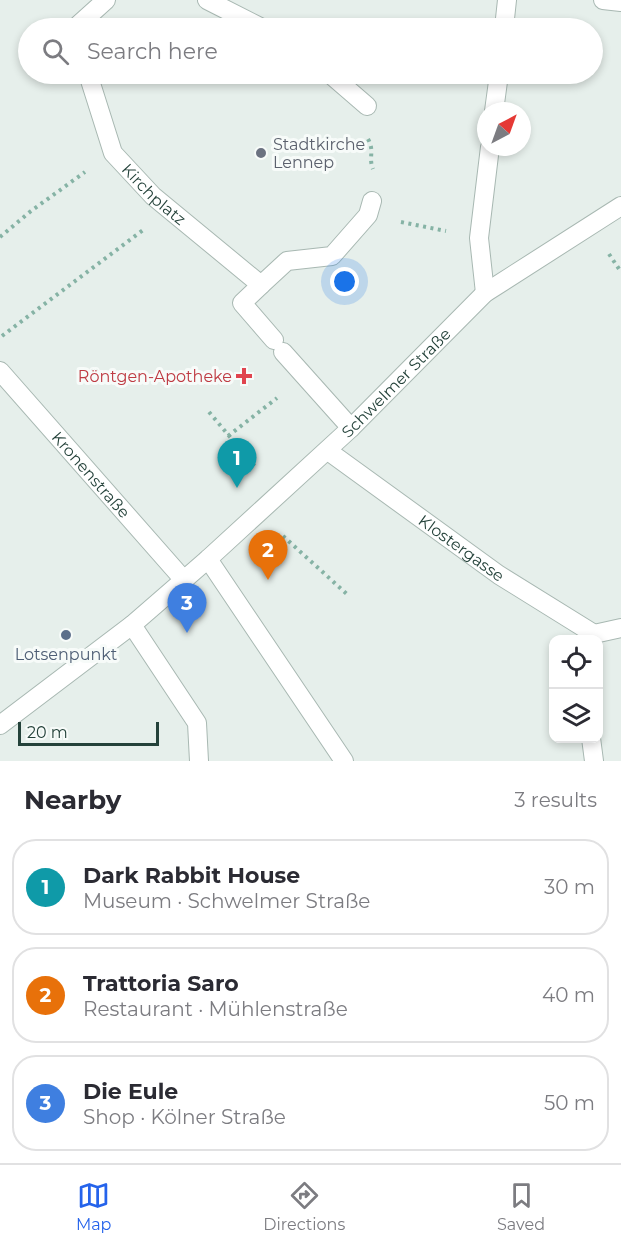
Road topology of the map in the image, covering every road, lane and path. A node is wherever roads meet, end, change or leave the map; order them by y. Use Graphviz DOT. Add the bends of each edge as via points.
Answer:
graph roads {
  1 [pos="106,0"];
  2 [pos="207,0"];
  3 [pos="507,0"];
  4 [pos="603,0"];
  5 [pos="621,2"];
  6 [pos="86,18"];
  7 [pos="242,18"];
  8 [pos="505,18"];
  9 [pos="91,84"];
  10 [pos="342,84"];
  11 [pos="498,84"];
  12 [pos="495,102"];
  13 [pos="368,106"];
  14 [pos="113,153"];
  15 [pos="489,156"];
  16 [pos="621,206"];
  17 [pos="370,208"];
  18 [pos="170,210"];
  19 [pos="0,237"];
  20 [pos="479,238"];
  21 [pos="261,285"];
  22 [pos="485,293"];
  23 [pos="0,338"];
  24 [pos="0,371"];
  25 [pos="304,376"];
  26 [pos="209,412"];
  27 [pos="351,429"];
  28 [pos="228,436"];
  29 [pos="328,451"];
  30 [pos="279,495"];
  31 [pos="262,510"];
  32 [pos="208,559"];
  33 [pos="183,579"];
  34 [pos="349,596"];
  35 [pos="132,625"];
  36 [pos="621,628"];
  37 [pos="591,635"];
  38 [pos="600,635"];
  39 [pos="0,725"];
  40 [pos="592,743"];
  41 [pos="199,761"];
  42 [pos="344,761"];
  43 [pos="594,761"];
  1 -- 6 [label="street"];
  2 -- 7 [label="street"];
  3 -- 8 [label="street"];
  4 -- 5 [label="street"];
  9 -- 14 [label="street, Kirchplatz"];
  10 -- 13 [label="street"];
  11 -- 12 [label="street"];
  13 -- 17 [label="path" via="368,139 373,147 370,163 376,177"];
  14 -- 18 [label="street, Kirchplatz"];
  14 -- 19 [label="path"];
  15 -- 20 [label="street"];
  16 -- 22 [label="street, Schwelmer Straße"];
  17 -- 20 [label="path"];
  17 -- 21 [label="street" via="332,256 287,261"];
  18 -- 21 [label="street, Kirchplatz"];
  18 -- 23 [label="path"];
  20 -- 22 [label="street"];
  21 -- 25 [label="street" via="242,303"];
  22 -- 27 [label="street, Schwelmer Straße"];
  24 -- 33 [label="street, Kronenstraße"];
  25 -- 27 [label="street"];
  25 -- 28 [label="path"];
  26 -- 28 [label="path"];
  27 -- 29 [label="street, Schwelmer Straße"];
  28 -- 30 [label="path"];
  29 -- 30 [label="street, Schwelmer Straße"];
  29 -- 37 [label="street, Klostergasse" via="499,575"];
  30 -- 31 [label="street, Schwelmer Straße"];
  31 -- 32 [label="street, Schwelmer Straße"];
  31 -- 34 [label="path" via="282,535"];
  32 -- 33 [label="street, Schwelmer Straße"];
  32 -- 42 [label="street"];
  33 -- 35 [label="street, Schwelmer Straße"];
  35 -- 39 [label="street, Schwelmer Straße"];
  35 -- 41 [label="street" via="198,723"];
  36 -- 38 [label="street"];
  40 -- 43 [label="street"];
}
